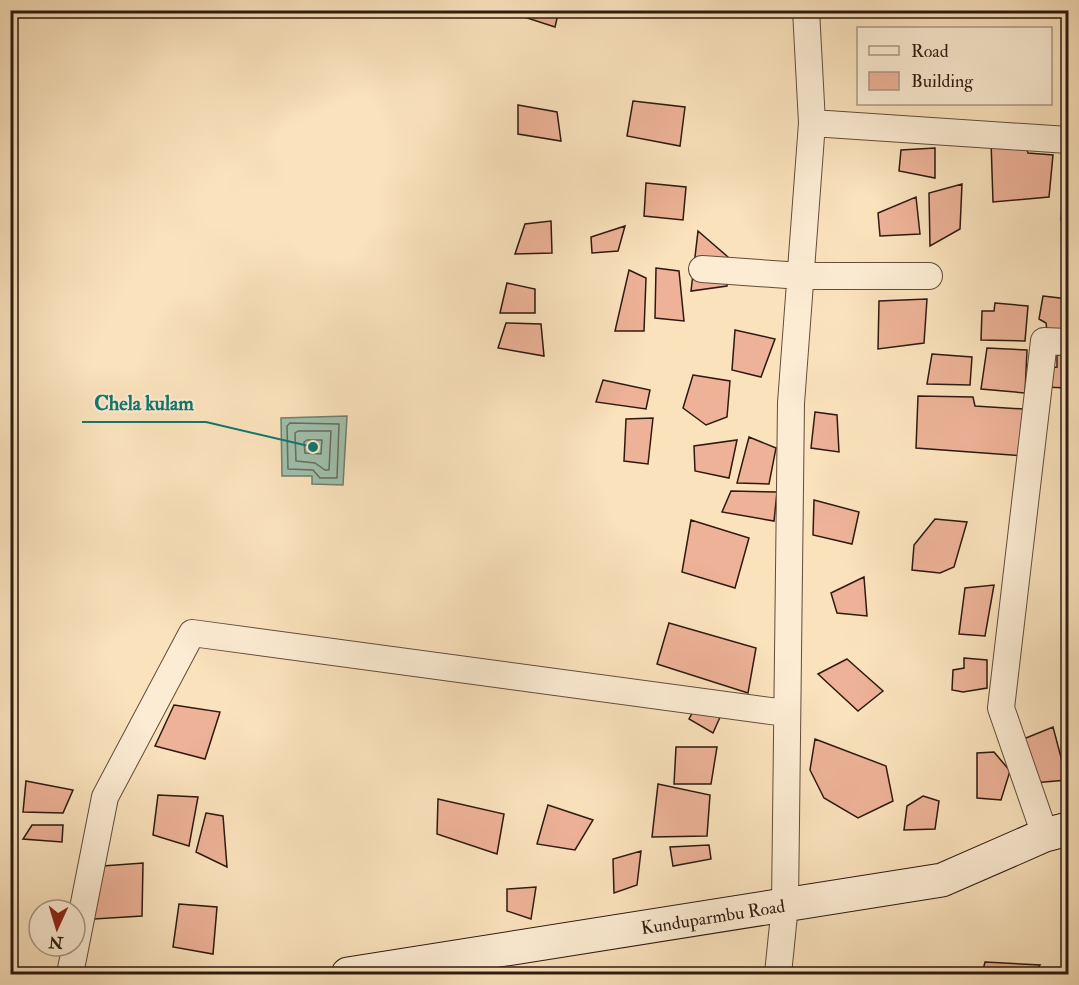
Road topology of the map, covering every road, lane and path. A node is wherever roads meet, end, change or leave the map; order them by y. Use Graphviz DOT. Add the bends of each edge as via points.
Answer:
graph roads {
  1 [pos="806,10"];
  2 [pos="812,123"];
  3 [pos="1068,140"];
  4 [pos="702,268"];
  5 [pos="801,276"];
  6 [pos="929,276"];
  7 [pos="1068,342"];
  8 [pos="786,714"];
  9 [pos="1057,832"];
  10 [pos="785,905"];
  11 [pos="70,975"];
  12 [pos="348,975"];
  13 [pos="778,975"];
  1 -- 2 [label="street"];
  2 -- 3 [label="street"];
  2 -- 5 [label="street"];
  4 -- 5 [label="street"];
  5 -- 6 [label="street"];
  5 -- 8 [label="street" via="791,403"];
  7 -- 9 [label="street" via="1044,341 1001,708"];
  8 -- 10 [label="street"];
  8 -- 11 [label="street" via="192,633 105,797"];
  9 -- 10 [label="main road, Kunduparmbu Road" via="942,880"];
  10 -- 12 [label="main road, Kunduparmbu Road"];
  10 -- 13 [label="street"];
}
